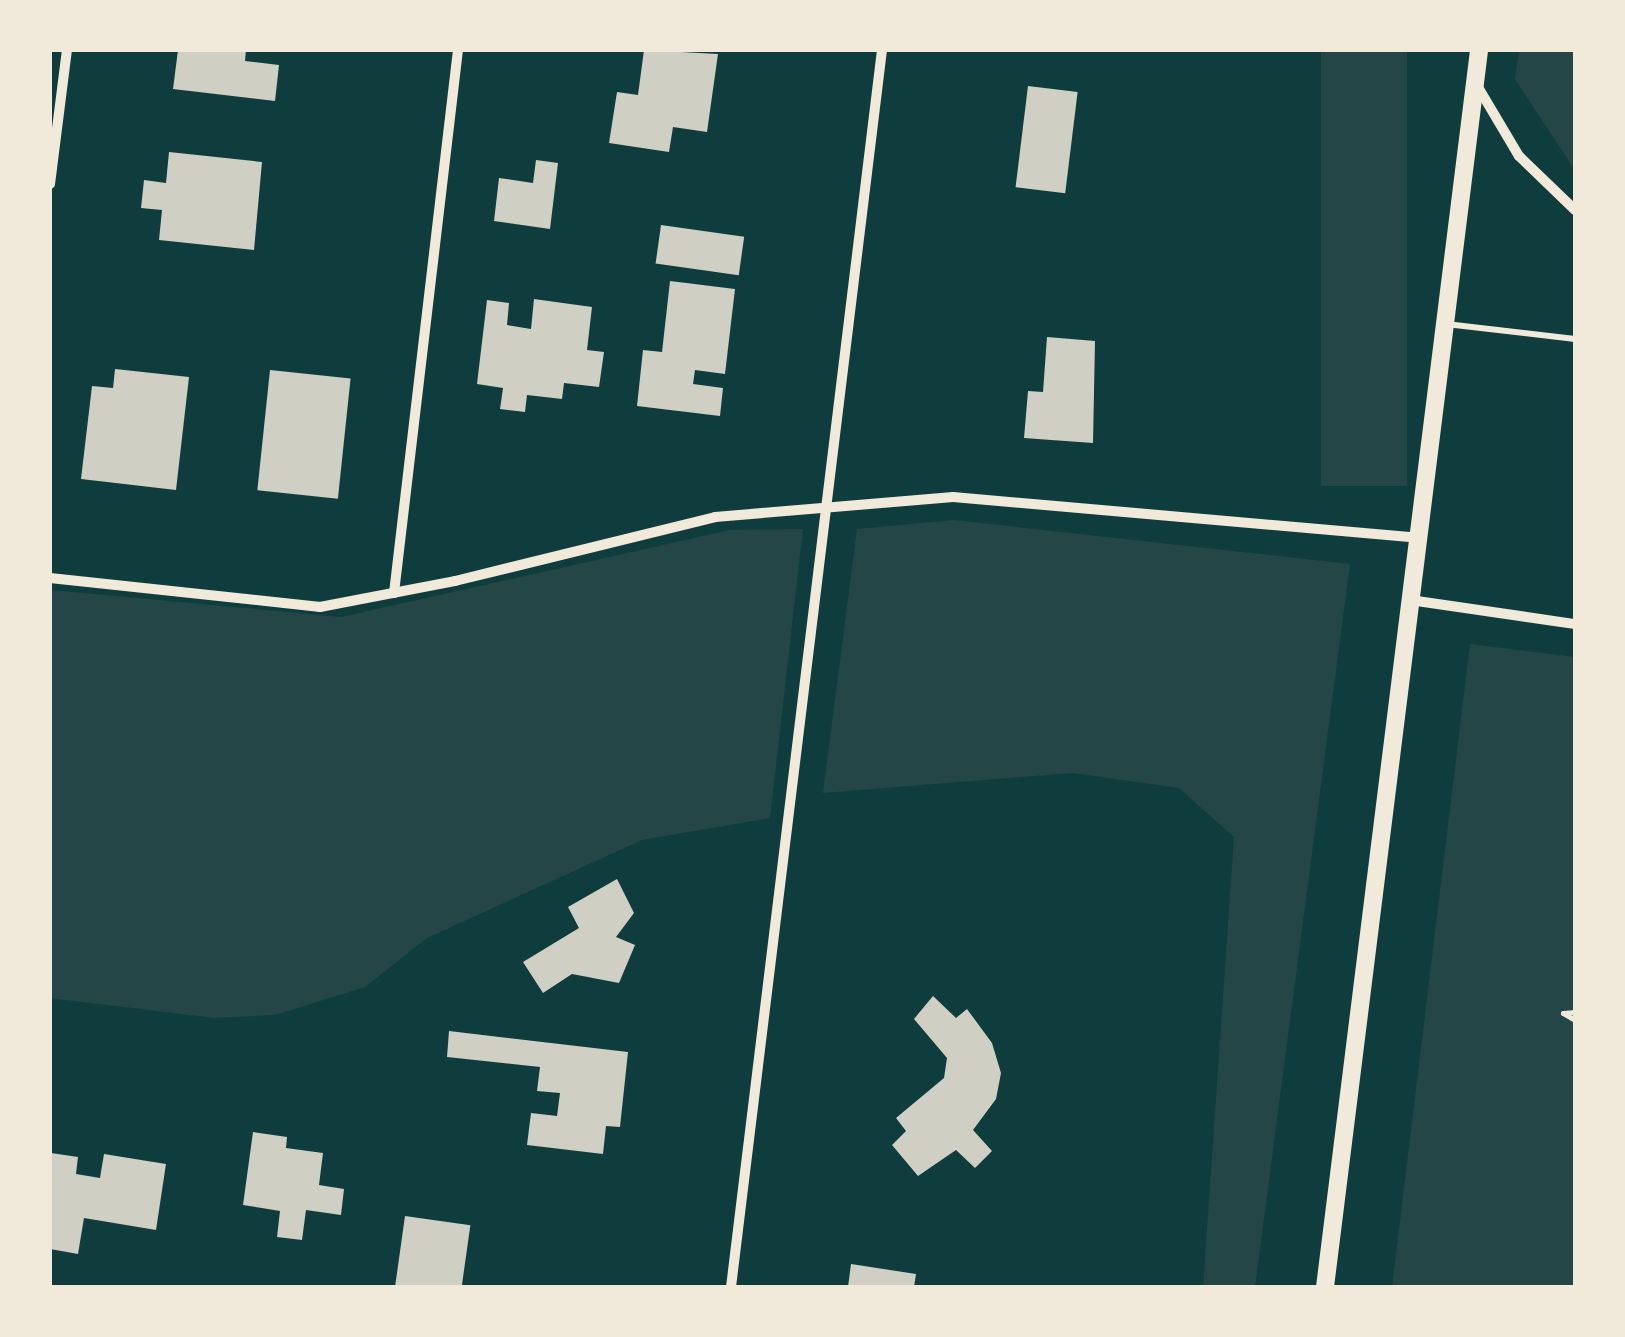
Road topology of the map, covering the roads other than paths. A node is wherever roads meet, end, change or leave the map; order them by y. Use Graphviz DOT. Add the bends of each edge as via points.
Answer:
graph roads {
  1 [pos="67,50"];
  2 [pos="458,50"];
  3 [pos="882,50"];
  4 [pos="1479,50"];
  5 [pos="1475,82"];
  6 [pos="50,184"];
  7 [pos="1575,210"];
  8 [pos="1445,324"];
  9 [pos="1575,340"];
  10 [pos="826,508"];
  11 [pos="1418,538"];
  12 [pos="50,578"];
  13 [pos="394,593"];
  14 [pos="1410,600"];
  15 [pos="1575,624"];
  16 [pos="731,1287"];
  17 [pos="1325,1287"];
  1 -- 6 [label="street"];
  2 -- 13 [label="street"];
  3 -- 10 [label="street"];
  4 -- 5 [label="main road"];
  5 -- 7 [label="street" via="1519,156"];
  5 -- 8 [label="main road"];
  8 -- 9 [label="lane"];
  8 -- 11 [label="main road"];
  10 -- 11 [label="street" via="954,498"];
  10 -- 13 [label="street" via="715,517"];
  10 -- 16 [label="street"];
  11 -- 14 [label="main road"];
  12 -- 13 [label="street" via="320,607"];
  14 -- 15 [label="street"];
  14 -- 17 [label="main road"];
}
